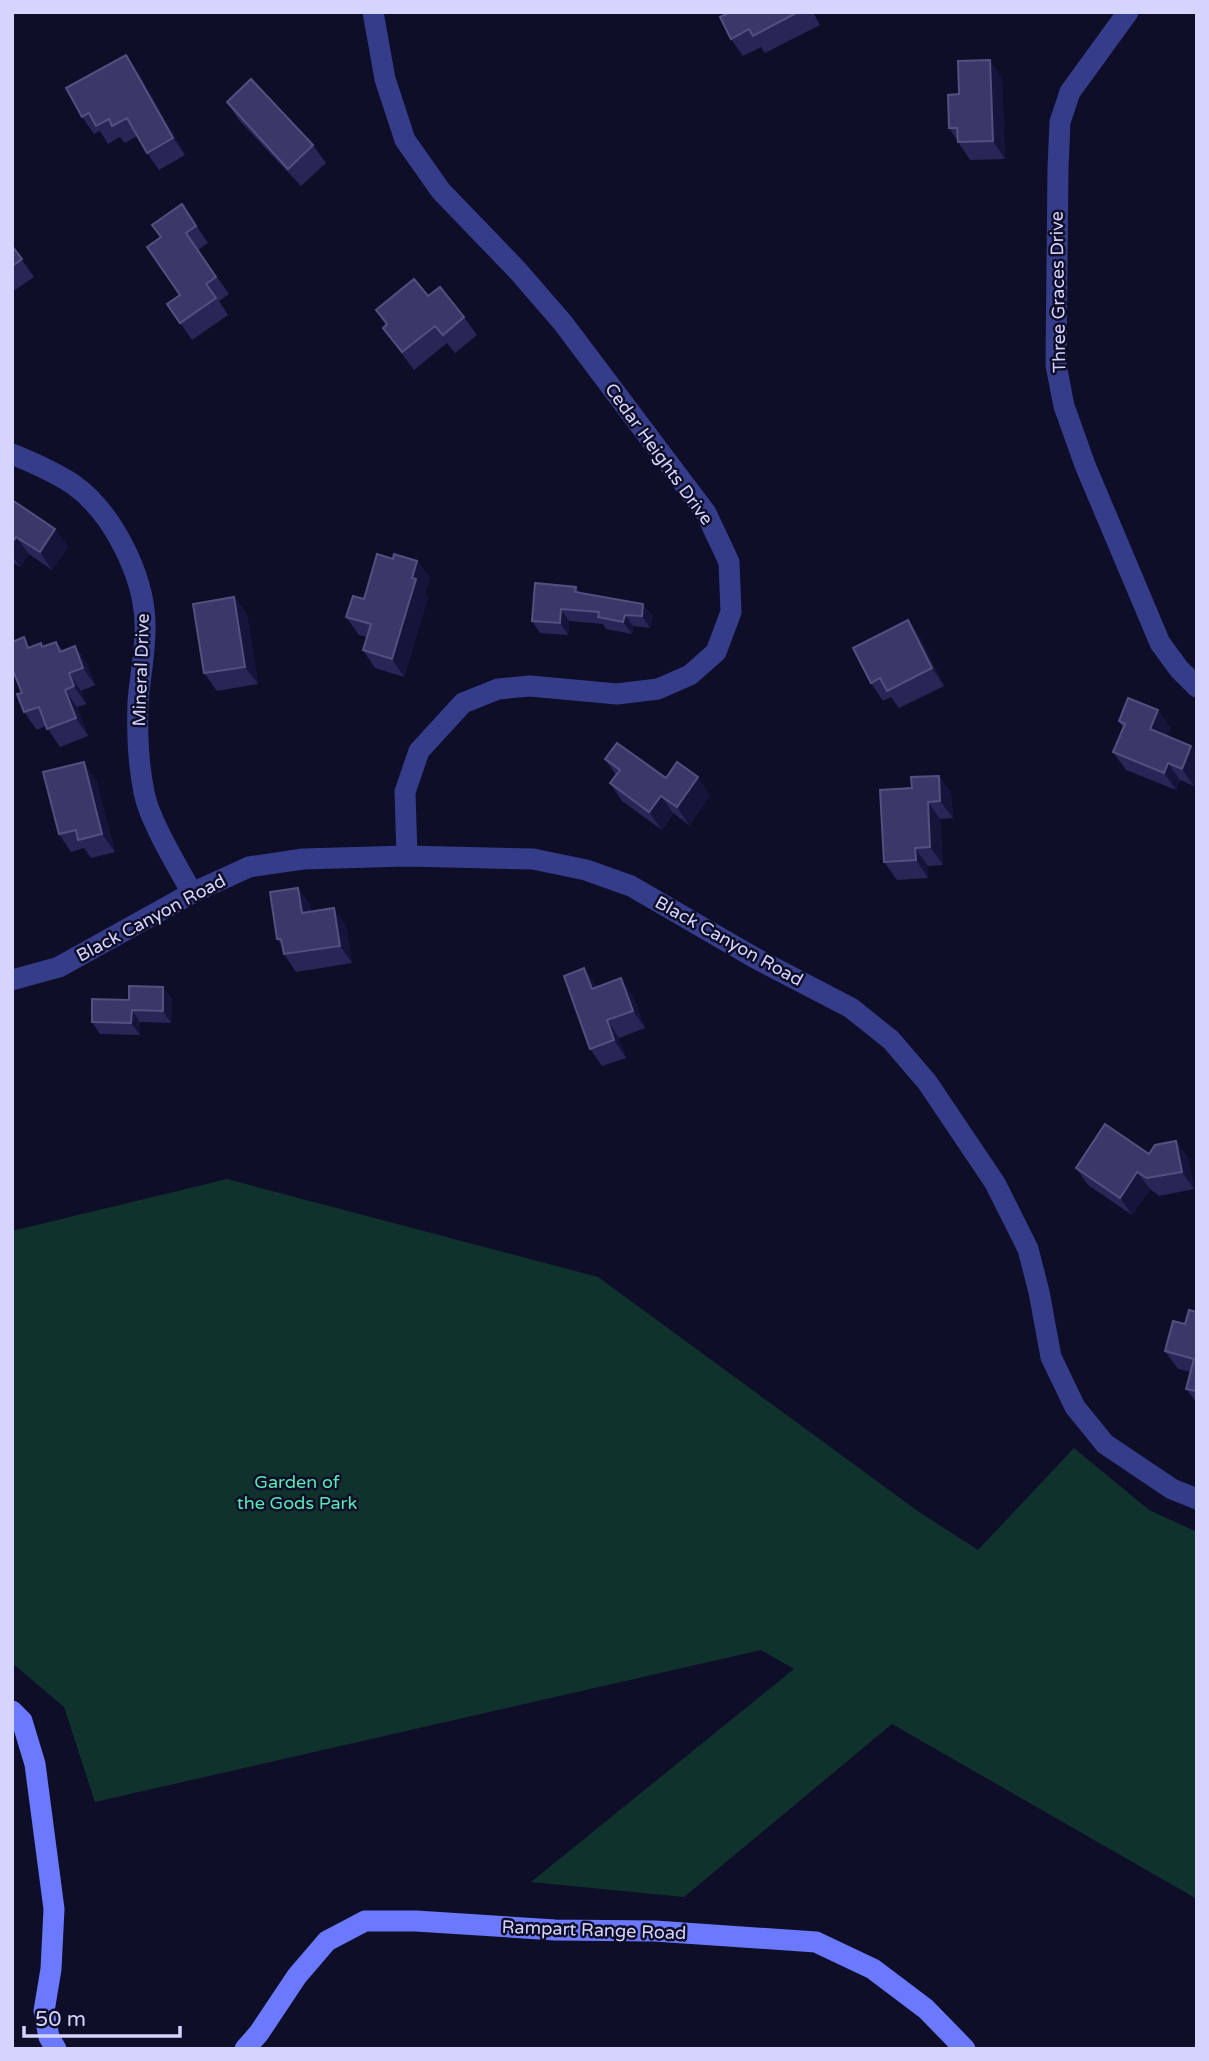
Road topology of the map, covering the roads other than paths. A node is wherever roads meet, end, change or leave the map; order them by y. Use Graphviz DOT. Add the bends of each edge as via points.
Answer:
graph roads {
  1 [pos="373,12"];
  2 [pos="1128,12"];
  3 [pos="12,454"];
  4 [pos="1197,687"];
  5 [pos="407,856"];
  6 [pos="192,893"];
  7 [pos="12,980"];
  8 [pos="1197,1499"];
  9 [pos="12,1711"];
  10 [pos="56,2049"];
  11 [pos="245,2049"];
  12 [pos="965,2049"];
  1 -- 5 [label="street, Cedar Heights Drive" via="385,79 405,140 441,191 563,323 706,513 729,562 732,612 716,652 690,675 658,689 617,694 530,686 498,688 463,703 419,751 405,792"];
  2 -- 4 [label="street, Three Graces Drive" via="1070,92 1060,122 1056,365 1064,406 1085,466 1160,643"];
  3 -- 6 [label="street, Mineral Drive" via="76,486 106,517 132,566 145,621 138,700 144,795"];
  5 -- 6 [label="street, Black Canyon Road" via="303,859 249,867"];
  5 -- 8 [label="street, Black Canyon Road" via="533,859 631,886 851,1008 891,1040 927,1082 995,1183 1028,1249 1051,1357 1074,1407 1105,1444 1172,1489"];
  6 -- 7 [label="street, Black Canyon Road" via="59,967"];
  9 -- 10 [label="street" via="22,1721 35,1764 54,1909 44,2011"];
  11 -- 12 [label="street, Rampart Range Road" via="327,1941 365,1921 816,1942 873,1969 926,2009"];
}
